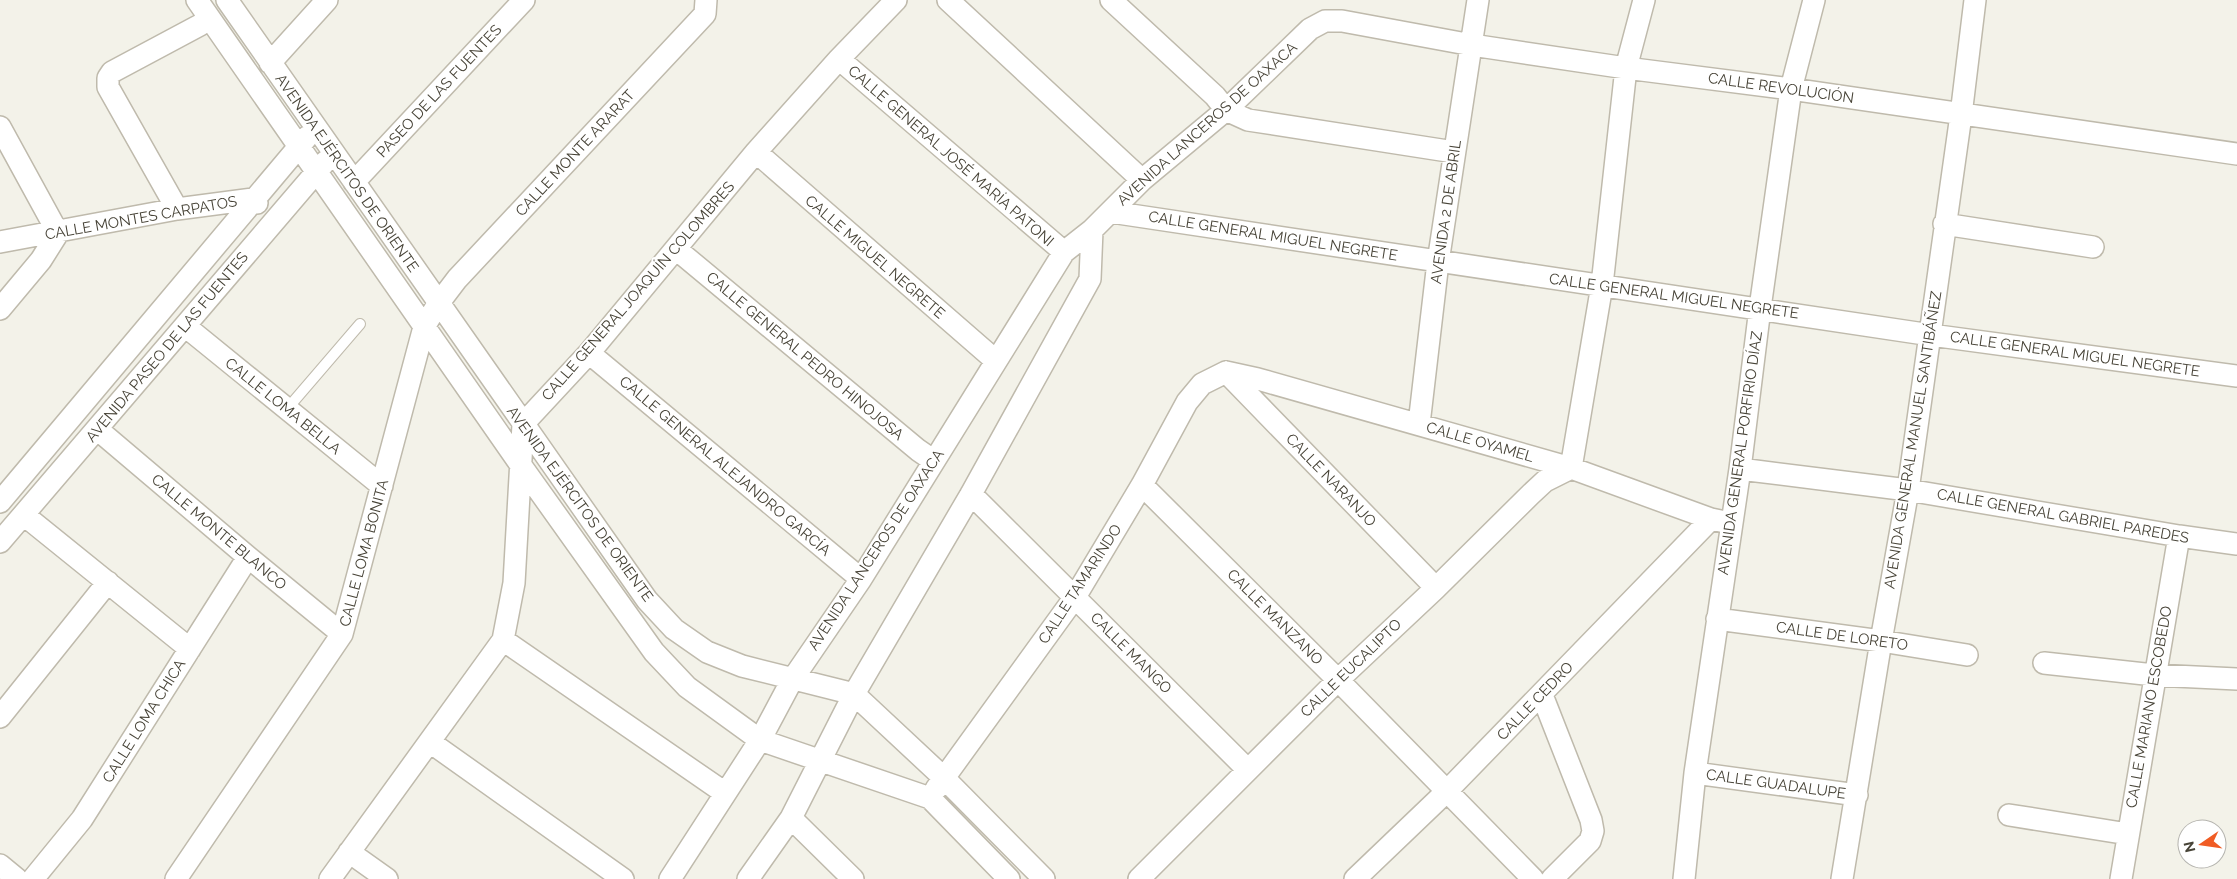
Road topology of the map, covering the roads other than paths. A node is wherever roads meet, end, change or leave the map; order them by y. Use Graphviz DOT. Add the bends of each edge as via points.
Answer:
graph roads {
  1 [pos="197,0"];
  2 [pos="227,0"];
  3 [pos="327,0"];
  4 [pos="524,0"];
  5 [pos="706,0"];
  6 [pos="896,0"];
  7 [pos="948,0"];
  8 [pos="1111,0"];
  9 [pos="1478,0"];
  10 [pos="1644,0"];
  11 [pos="1814,0"];
  12 [pos="1975,0"];
  13 [pos="209,18"];
  14 [pos="1325,21"];
  15 [pos="1472,45"];
  16 [pos="839,59"];
  17 [pos="270,63"];
  18 [pos="1626,68"];
  19 [pos="1792,89"];
  20 [pos="1226,110"];
  21 [pos="1961,115"];
  22 [pos="0,127"];
  23 [pos="316,127"];
  24 [pos="298,147"];
  25 [pos="333,152"];
  26 [pos="756,152"];
  27 [pos="1454,152"];
  28 [pos="2237,154"];
  29 [pos="316,172"];
  30 [pos="1142,180"];
  31 [pos="354,182"];
  32 [pos="253,199"];
  33 [pos="176,209"];
  34 [pos="1111,212"];
  35 [pos="276,219"];
  36 [pos="1944,224"];
  37 [pos="1092,230"];
  38 [pos="58,233"];
  39 [pos="0,242"];
  40 [pos="2093,247"];
  41 [pos="676,249"];
  42 [pos="1064,252"];
  43 [pos="1438,262"];
  44 [pos="1602,285"];
  45 [pos="438,304"];
  46 [pos="1760,308"];
  47 [pos="0,309"];
  48 [pos="360,324"];
  49 [pos="184,326"];
  50 [pos="424,328"];
  51 [pos="1931,335"];
  52 [pos="589,353"];
  53 [pos="995,360"];
  54 [pos="1226,372"];
  55 [pos="2237,376"];
  56 [pos="287,408"];
  57 [pos="523,424"];
  58 [pos="1419,424"];
  59 [pos="97,429"];
  60 [pos="934,461"];
  61 [pos="520,464"];
  62 [pos="1571,468"];
  63 [pos="1740,469"];
  64 [pos="1142,485"];
  65 [pos="382,486"];
  66 [pos="1908,490"];
  67 [pos="971,494"];
  68 [pos="0,502"];
  69 [pos="24,515"];
  70 [pos="1721,521"];
  71 [pos="2179,536"];
  72 [pos="0,542"];
  73 [pos="2237,544"];
  74 [pos="248,557"];
  75 [pos="861,579"];
  76 [pos="108,582"];
  77 [pos="1436,588"];
  78 [pos="1075,597"];
  79 [pos="1717,618"];
  80 [pos="342,634"];
  81 [pos="503,640"];
  82 [pos="1881,641"];
  83 [pos="190,648"];
  84 [pos="1967,655"];
  85 [pos="2044,663"];
  86 [pos="2154,675"];
  87 [pos="2237,679"];
  88 [pos="792,680"];
  89 [pos="1338,680"];
  90 [pos="854,694"];
  91 [pos="1542,695"];
  92 [pos="0,717"];
  93 [pos="760,740"];
  94 [pos="430,742"];
  95 [pos="822,760"];
  96 [pos="1248,770"];
  97 [pos="1695,773"];
  98 [pos="944,778"];
  99 [pos="1446,792"];
  100 [pos="725,793"];
  101 [pos="1857,795"];
  102 [pos="930,798"];
  103 [pos="2009,815"];
  104 [pos="790,818"];
  105 [pos="2128,834"];
  106 [pos="349,852"];
  107 [pos="0,864"];
  108 [pos="17,879"];
  109 [pos="33,879"];
  110 [pos="176,879"];
  111 [pos="330,879"];
  112 [pos="387,879"];
  113 [pos="623,879"];
  114 [pos="670,879"];
  115 [pos="748,879"];
  116 [pos="853,879"];
  117 [pos="1009,879"];
  118 [pos="1044,879"];
  119 [pos="1139,879"];
  120 [pos="1355,879"];
  121 [pos="1533,879"];
  122 [pos="1552,879"];
  123 [pos="1684,879"];
  124 [pos="1842,879"];
  125 [pos="2121,879"];
  1 -- 13 [label="street, AVENIDA EJÉRCITOS DE ORIENTE"];
  2 -- 17 [label="street, AVENIDA EJÉRCITOS DE ORIENTE"];
  3 -- 17 [label="street"];
  4 -- 31 [label="street, PASEO DE LAS FUENTES"];
  5 -- 45 [label="street, CALLE MONTE ARARAT" via="705,14"];
  6 -- 16 [label="street, CALLE GENERAL JOAQUÍN COLOMBRES"];
  7 -- 30 [label="street"];
  8 -- 20 [label="street" via="1215,96"];
  9 -- 15 [label="street, AVENIDA 2 DE ABRIL"];
  10 -- 18 [label="street"];
  11 -- 19 [label="street, AVENIDA GENERAL PORFIRIO DÍAZ"];
  12 -- 21 [label="street, AVENIDA GENERAL MANUEL SANTIBÁÑEZ"];
  13 -- 24 [label="street, AVENIDA EJÉRCITOS DE ORIENTE"];
  13 -- 33 [label="street" via="112,72 108,78 108,87"];
  14 -- 15 [label="street, CALLE REVOLUCIÓN"];
  14 -- 20 [label="street, AVENIDA LANCEROS DE OAXACA" via="1310,29"];
  15 -- 18 [label="street, CALLE REVOLUCIÓN"];
  15 -- 27 [label="street, AVENIDA 2 DE ABRIL"];
  16 -- 26 [label="street, CALLE GENERAL JOAQUÍN COLOMBRES"];
  16 -- 42 [label="street, CALLE GENERAL JOSÉ MARÍA PATONI"];
  17 -- 23 [label="street, AVENIDA EJÉRCITOS DE ORIENTE"];
  18 -- 19 [label="street, CALLE REVOLUCIÓN"];
  18 -- 44 [label="street"];
  19 -- 21 [label="street, CALLE REVOLUCIÓN"];
  19 -- 46 [label="street, AVENIDA GENERAL PORFIRIO DÍAZ"];
  20 -- 27 [label="street" via="1248,120"];
  20 -- 30 [label="street, AVENIDA LANCEROS DE OAXACA"];
  21 -- 28 [label="street, CALLE REVOLUCIÓN"];
  21 -- 36 [label="street, AVENIDA GENERAL MANUEL SANTIBÁÑEZ"];
  22 -- 38 [label="street"];
  23 -- 24 [label="street, AVENIDA PASEO DE LAS FUENTES"];
  23 -- 25 [label="street, AVENIDA EJÉRCITOS DE ORIENTE"];
  24 -- 29 [label="street, AVENIDA EJÉRCITOS DE ORIENTE"];
  24 -- 32 [label="street, AVENIDA PASEO DE LAS FUENTES"];
  25 -- 29 [label="street, AVENIDA PASEO DE LAS FUENTES"];
  25 -- 31 [label="street, AVENIDA EJÉRCITOS DE ORIENTE"];
  26 -- 41 [label="street, CALLE GENERAL JOAQUÍN COLOMBRES"];
  26 -- 53 [label="street, CALLE MIGUEL NEGRETE"];
  27 -- 43 [label="street, AVENIDA 2 DE ABRIL"];
  29 -- 35 [label="street, AVENIDA PASEO DE LAS FUENTES"];
  29 -- 50 [label="street, AVENIDA EJÉRCITOS DE ORIENTE"];
  30 -- 34 [label="street, AVENIDA LANCEROS DE OAXACA"];
  31 -- 45 [label="street, AVENIDA EJÉRCITOS DE ORIENTE"];
  32 -- 33 [label="street, CALLE MONTES CARPATOS"];
  32 -- 35 [label="street, CALLE MONTES CARPATOS"];
  32 -- 68 [label="street, AVENIDA PASEO DE LAS FUENTES"];
  33 -- 38 [label="street, CALLE MONTES CARPATOS"];
  34 -- 37 [label="street, AVENIDA LANCEROS DE OAXACA"];
  34 -- 43 [label="street, CALLE GENERAL MIGUEL NEGRETE"];
  35 -- 49 [label="street, AVENIDA PASEO DE LAS FUENTES"];
  36 -- 40 [label="street"];
  36 -- 51 [label="street, AVENIDA GENERAL MANUEL SANTIBÁÑEZ"];
  37 -- 42 [label="street, AVENIDA LANCEROS DE OAXACA"];
  37 -- 67 [label="street" via="1090,279"];
  38 -- 39 [label="street, CALLE MONTES CARPATOS"];
  38 -- 47 [label="street" via="41,260"];
  41 -- 52 [label="street, CALLE GENERAL JOAQUÍN COLOMBRES"];
  41 -- 60 [label="street, CALLE GENERAL PEDRO HINOJOSA"];
  42 -- 53 [label="street, AVENIDA LANCEROS DE OAXACA"];
  43 -- 44 [label="street, CALLE GENERAL MIGUEL NEGRETE"];
  43 -- 58 [label="street, AVENIDA 2 DE ABRIL"];
  44 -- 46 [label="street, CALLE GENERAL MIGUEL NEGRETE"];
  44 -- 62 [label="street"];
  45 -- 50 [label="street, CALLE LOMA BONITA"];
  45 -- 57 [label="street, AVENIDA EJÉRCITOS DE ORIENTE"];
  46 -- 51 [label="street, CALLE GENERAL MIGUEL NEGRETE"];
  46 -- 63 [label="street, AVENIDA GENERAL PORFIRIO DÍAZ"];
  48 -- 56 [label="lane"];
  49 -- 56 [label="street, CALLE LOMA BELLA"];
  49 -- 59 [label="street, AVENIDA PASEO DE LAS FUENTES"];
  50 -- 61 [label="street, AVENIDA EJÉRCITOS DE ORIENTE"];
  50 -- 65 [label="street, CALLE LOMA BONITA"];
  51 -- 55 [label="street, CALLE GENERAL MIGUEL NEGRETE"];
  51 -- 66 [label="street, AVENIDA GENERAL MANUEL SANTIBÁÑEZ"];
  52 -- 57 [label="street, CALLE GENERAL JOAQUÍN COLOMBRES"];
  52 -- 75 [label="street, CALLE GENERAL ALEJANDRO GARCÍA"];
  53 -- 60 [label="street, AVENIDA LANCEROS DE OAXACA"];
  54 -- 58 [label="street, CALLE OYAMEL"];
  54 -- 64 [label="street, CALLE TAMARINDO" via="1202,384 1187,402"];
  54 -- 77 [label="street, CALLE NARANJO"];
  56 -- 65 [label="street, CALLE LOMA BELLA"];
  57 -- 61 [label="street"];
  57 -- 88 [label="street, AVENIDA EJÉRCITOS DE ORIENTE" via="647,600 674,629 707,652"];
  58 -- 62 [label="street, CALLE OYAMEL"];
  59 -- 69 [label="street, AVENIDA PASEO DE LAS FUENTES"];
  59 -- 74 [label="street, CALLE MONTE BLANCO"];
  60 -- 75 [label="street, AVENIDA LANCEROS DE OAXACA"];
  61 -- 81 [label="street" via="514,584"];
  61 -- 93 [label="street, AVENIDA EJÉRCITOS DE ORIENTE" via="654,652 687,686"];
  62 -- 70 [label="street, CALLE OYAMEL"];
  62 -- 77 [label="street, CALLE EUCALIPTO" via="1545,481"];
  63 -- 66 [label="street, CALLE GENERAL GABRIEL PAREDES"];
  63 -- 70 [label="street, AVENIDA GENERAL PORFIRIO DÍAZ"];
  64 -- 78 [label="street, CALLE TAMARINDO"];
  64 -- 89 [label="street, CALLE MANZANO"];
  65 -- 80 [label="street, CALLE LOMA BONITA"];
  66 -- 71 [label="street, CALLE GENERAL GABRIEL PAREDES"];
  66 -- 82 [label="street, AVENIDA GENERAL MANUEL SANTIBÁÑEZ"];
  67 -- 78 [label="street, CALLE MANGO"];
  67 -- 90 [label="street"];
  69 -- 72 [label="street, AVENIDA PASEO DE LAS FUENTES"];
  69 -- 76 [label="street"];
  70 -- 79 [label="street, AVENIDA GENERAL PORFIRIO DÍAZ"];
  70 -- 91 [label="street, CALLE CEDRO"];
  71 -- 73 [label="street, CALLE GENERAL GABRIEL PAREDES"];
  71 -- 86 [label="street, CALLE MARIANO ESCOBEDO"];
  74 -- 80 [label="street, CALLE MONTE BLANCO"];
  74 -- 83 [label="street, CALLE LOMA CHICA"];
  75 -- 88 [label="street, AVENIDA LANCEROS DE OAXACA"];
  76 -- 83 [label="street"];
  76 -- 92 [label="street"];
  77 -- 89 [label="street, CALLE EUCALIPTO"];
  78 -- 96 [label="street, CALLE MANGO"];
  78 -- 98 [label="street, CALLE TAMARINDO"];
  79 -- 82 [label="street, CALLE DE LORETO"];
  79 -- 97 [label="street, AVENIDA GENERAL PORFIRIO DÍAZ"];
  80 -- 110 [label="street, CALLE LOMA BONITA"];
  81 -- 94 [label="street"];
  81 -- 100 [label="street"];
  82 -- 84 [label="street, CALLE DE LORETO"];
  82 -- 101 [label="street, AVENIDA GENERAL MANUEL SANTIBÁÑEZ"];
  83 -- 109 [label="street, CALLE LOMA CHICA" via="82,819"];
  85 -- 86 [label="street"];
  86 -- 87 [label="street"];
  86 -- 105 [label="street, CALLE MARIANO ESCOBEDO"];
  88 -- 90 [label="street, AVENIDA EJÉRCITOS DE ORIENTE"];
  88 -- 93 [label="street, AVENIDA LANCEROS DE OAXACA"];
  89 -- 96 [label="street, CALLE EUCALIPTO"];
  89 -- 99 [label="street, CALLE MANZANO"];
  90 -- 95 [label="street"];
  90 -- 98 [label="street"];
  91 -- 99 [label="street, CALLE CEDRO"];
  91 -- 122 [label="street" via="1593,831 1590,841"];
  93 -- 95 [label="street, AVENIDA EJÉRCITOS DE ORIENTE"];
  93 -- 100 [label="street, AVENIDA LANCEROS DE OAXACA"];
  94 -- 106 [label="street"];
  94 -- 113 [label="street"];
  95 -- 102 [label="street, AVENIDA EJÉRCITOS DE ORIENTE"];
  95 -- 104 [label="street"];
  96 -- 119 [label="street, CALLE EUCALIPTO"];
  97 -- 101 [label="street, CALLE GUADALUPE"];
  97 -- 123 [label="street, AVENIDA GENERAL PORFIRIO DÍAZ"];
  98 -- 102 [label="street, CALLE TAMARINDO"];
  98 -- 118 [label="street"];
  99 -- 120 [label="street, CALLE CEDRO"];
  99 -- 121 [label="street, CALLE MANZANO"];
  100 -- 114 [label="street, AVENIDA LANCEROS DE OAXACA"];
  101 -- 124 [label="street, AVENIDA GENERAL MANUEL SANTIBÁÑEZ"];
  102 -- 117 [label="street, AVENIDA EJÉRCITOS DE ORIENTE"];
  103 -- 105 [label="street"];
  104 -- 115 [label="street"];
  104 -- 116 [label="street"];
  105 -- 125 [label="street, CALLE MARIANO ESCOBEDO"];
  106 -- 111 [label="street"];
  106 -- 112 [label="street"];
  107 -- 108 [label="street"];
}
